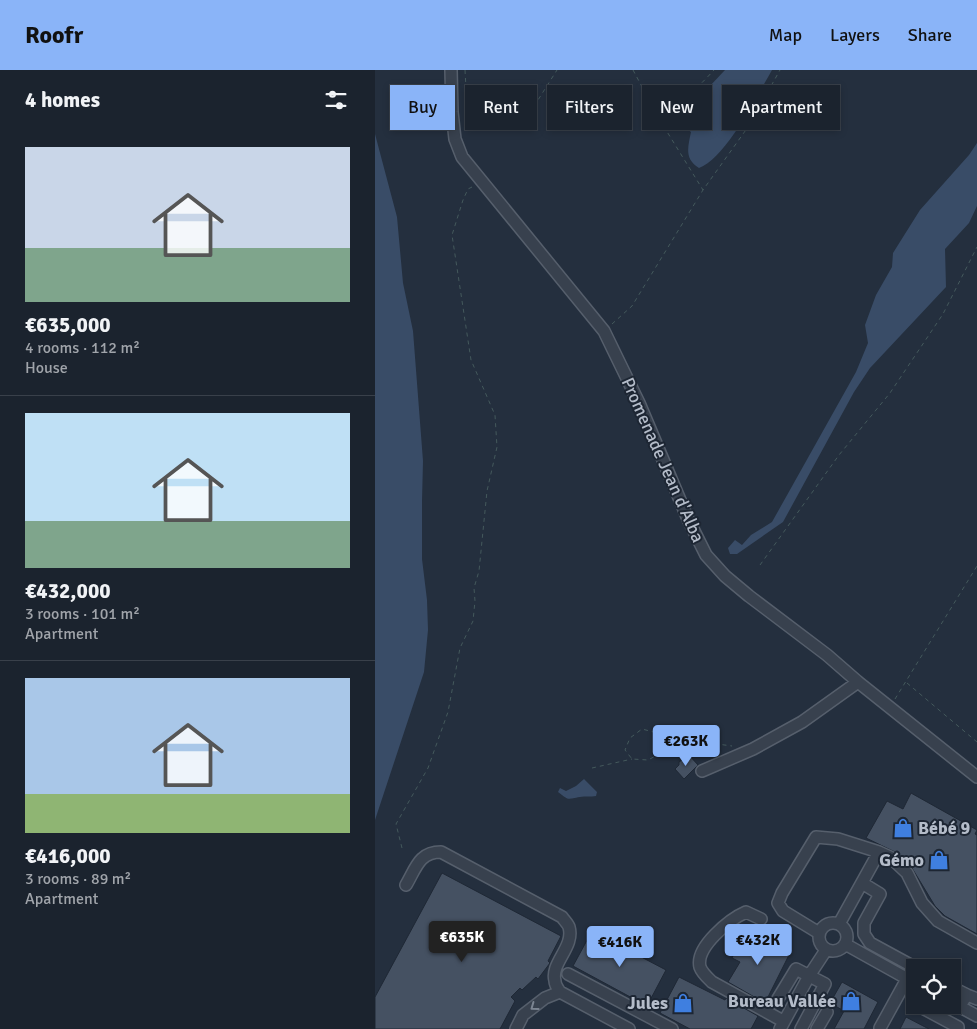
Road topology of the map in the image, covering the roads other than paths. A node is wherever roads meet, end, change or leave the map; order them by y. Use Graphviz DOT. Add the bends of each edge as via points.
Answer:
graph roads {
  1 [pos="451,70"];
  2 [pos="857,682"];
  3 [pos="702,771"];
  4 [pos="977,777"];
  5 [pos="879,852"];
  6 [pos="862,883"];
  7 [pos="406,885"];
  8 [pos="761,919"];
  9 [pos="839,924"];
  10 [pos="819,932"];
  11 [pos="977,943"];
  12 [pos="845,944"];
  13 [pos="826,950"];
  14 [pos="906,963"];
  15 [pos="569,974"];
  16 [pos="809,976"];
  17 [pos="906,978"];
  18 [pos="585,983"];
  19 [pos="906,986"];
  20 [pos="785,988"];
  21 [pos="560,992"];
  22 [pos="898,995"];
  23 [pos="799,996"];
  24 [pos="906,999"];
  25 [pos="577,1001"];
  26 [pos="776,1002"];
  27 [pos="628,1006"];
  28 [pos="961,1008"];
  29 [pos="827,1012"];
  30 [pos="933,1014"];
  31 [pos="977,1016"];
  32 [pos="618,1023"];
  33 [pos="782,1026"];
  34 [pos="880,1028"];
  35 [pos="516,1029"];
  36 [pos="629,1029"];
  37 [pos="672,1029"];
  38 [pos="801,1029"];
  39 [pos="817,1029"];
  40 [pos="959,1029"];
  1 -- 2 [label="lane, Promenade Jean d'Alba" via="455,139 462,158 604,331 706,555 725,576"];
  2 -- 3 [label="lane" via="802,722 753,749"];
  2 -- 4 [label="lane, Promenade Jean d'Alba"];
  5 -- 6 [label="lane"];
  5 -- 10 [label="lane" via="838,839 816,837 778,903 783,911"];
  5 -- 11 [label="lane" via="891,857 907,873 922,903 938,921"];
  6 -- 9 [label="lane"];
  6 -- 14 [label="lane" via="880,894 864,923 864,934 870,943"];
  7 -- 21 [label="lane" via="423,856 441,852 562,917 569,928 564,954 555,969 554,981"];
  8 -- 33 [label="lane" via="746,912 735,917 702,952 700,966 712,982"];
  9 -- 10 [label="lane" via="829,923"];
  9 -- 12 [label="lane" via="846,931"];
  10 -- 13 [label="lane" via="819,942"];
  12 -- 13 [label="lane" via="839,950"];
  12 -- 17 [label="lane"];
  13 -- 16 [label="lane"];
  15 -- 18 [label="lane"];
  16 -- 20 [label="lane" via="796,968"];
  16 -- 23 [label="lane"];
  16 -- 38 [label="lane" via="825,984"];
  18 -- 25 [label="lane"];
  18 -- 27 [label="lane"];
  19 -- 22 [label="lane"];
  20 -- 23 [label="lane"];
  20 -- 26 [label="lane"];
  21 -- 25 [label="lane"];
  21 -- 35 [label="lane, one-way" via="545,998 523,1015"];
  22 -- 24 [label="lane"];
  22 -- 34 [label="lane"];
  23 -- 33 [label="lane"];
  25 -- 32 [label="lane"];
  27 -- 32 [label="lane"];
  27 -- 37 [label="lane"];
  28 -- 31 [label="lane"];
  29 -- 39 [label="lane"];
  30 -- 40 [label="lane"];
  32 -- 36 [label="lane"];
}
